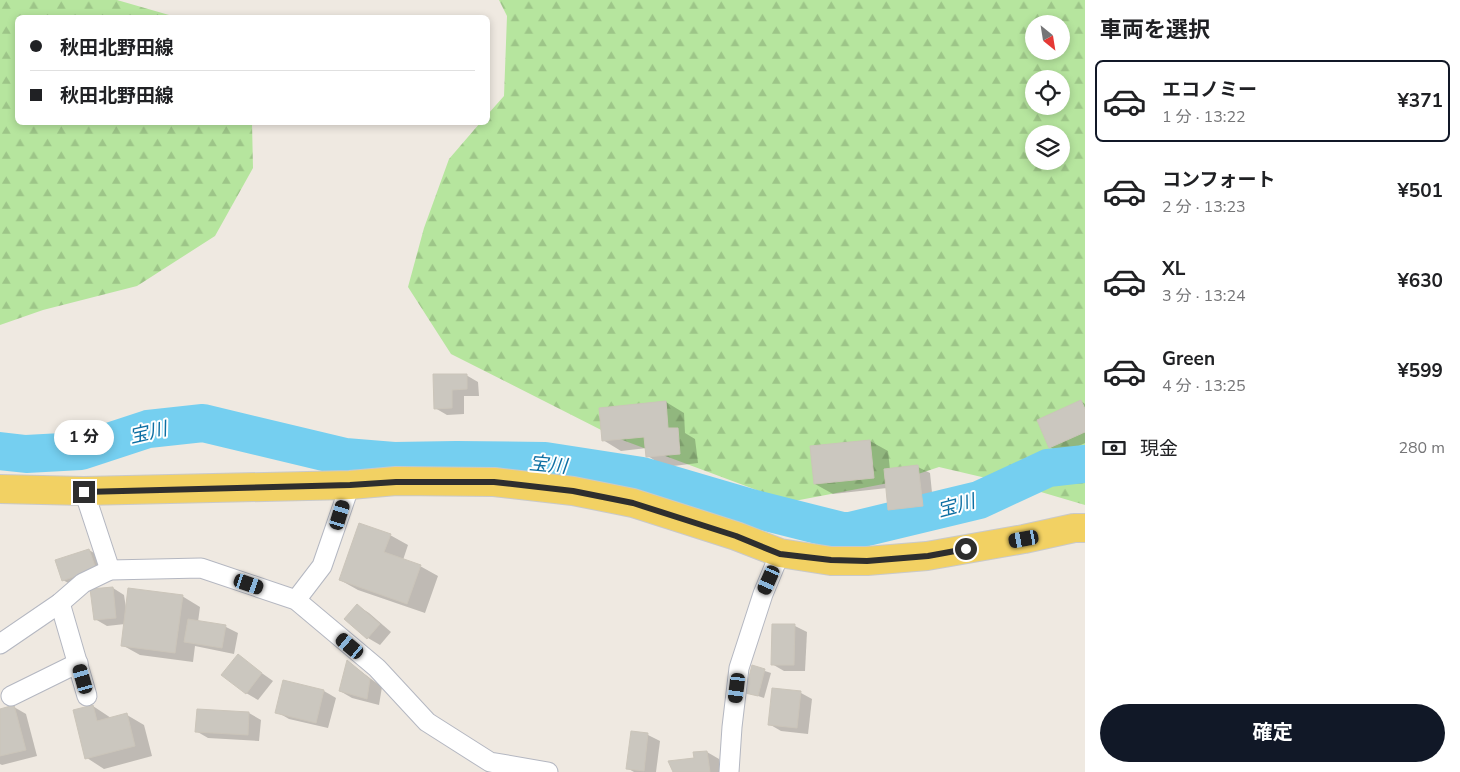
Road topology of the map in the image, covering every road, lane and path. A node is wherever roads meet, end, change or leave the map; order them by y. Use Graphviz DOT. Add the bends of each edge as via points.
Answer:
graph roads {
  1 [pos="350,485"];
  2 [pos="0,489"];
  3 [pos="84,492"];
  4 [pos="1085,528"];
  5 [pos="780,554"];
  6 [pos="110,570"];
  7 [pos="296,600"];
  8 [pos="60,603"];
  9 [pos="0,644"];
  10 [pos="78,663"];
  11 [pos="11,696"];
  12 [pos="87,696"];
  13 [pos="548,772"];
  14 [pos="729,772"];
  1 -- 3 [label="main road"];
  1 -- 5 [label="main road" via="494,482 573,491 633,503 736,536"];
  1 -- 7 [label="street" via="322,566"];
  2 -- 3 [label="main road"];
  3 -- 6 [label="street"];
  4 -- 5 [label="main road" via="928,556 867,561"];
  5 -- 14 [label="street" via="739,668"];
  6 -- 7 [label="street" via="201,568"];
  6 -- 8 [label="street" via="83,583"];
  7 -- 13 [label="street" via="377,668 427,722 490,762"];
  8 -- 9 [label="street"];
  8 -- 10 [label="street"];
  10 -- 11 [label="street"];
  10 -- 12 [label="street"];
}
